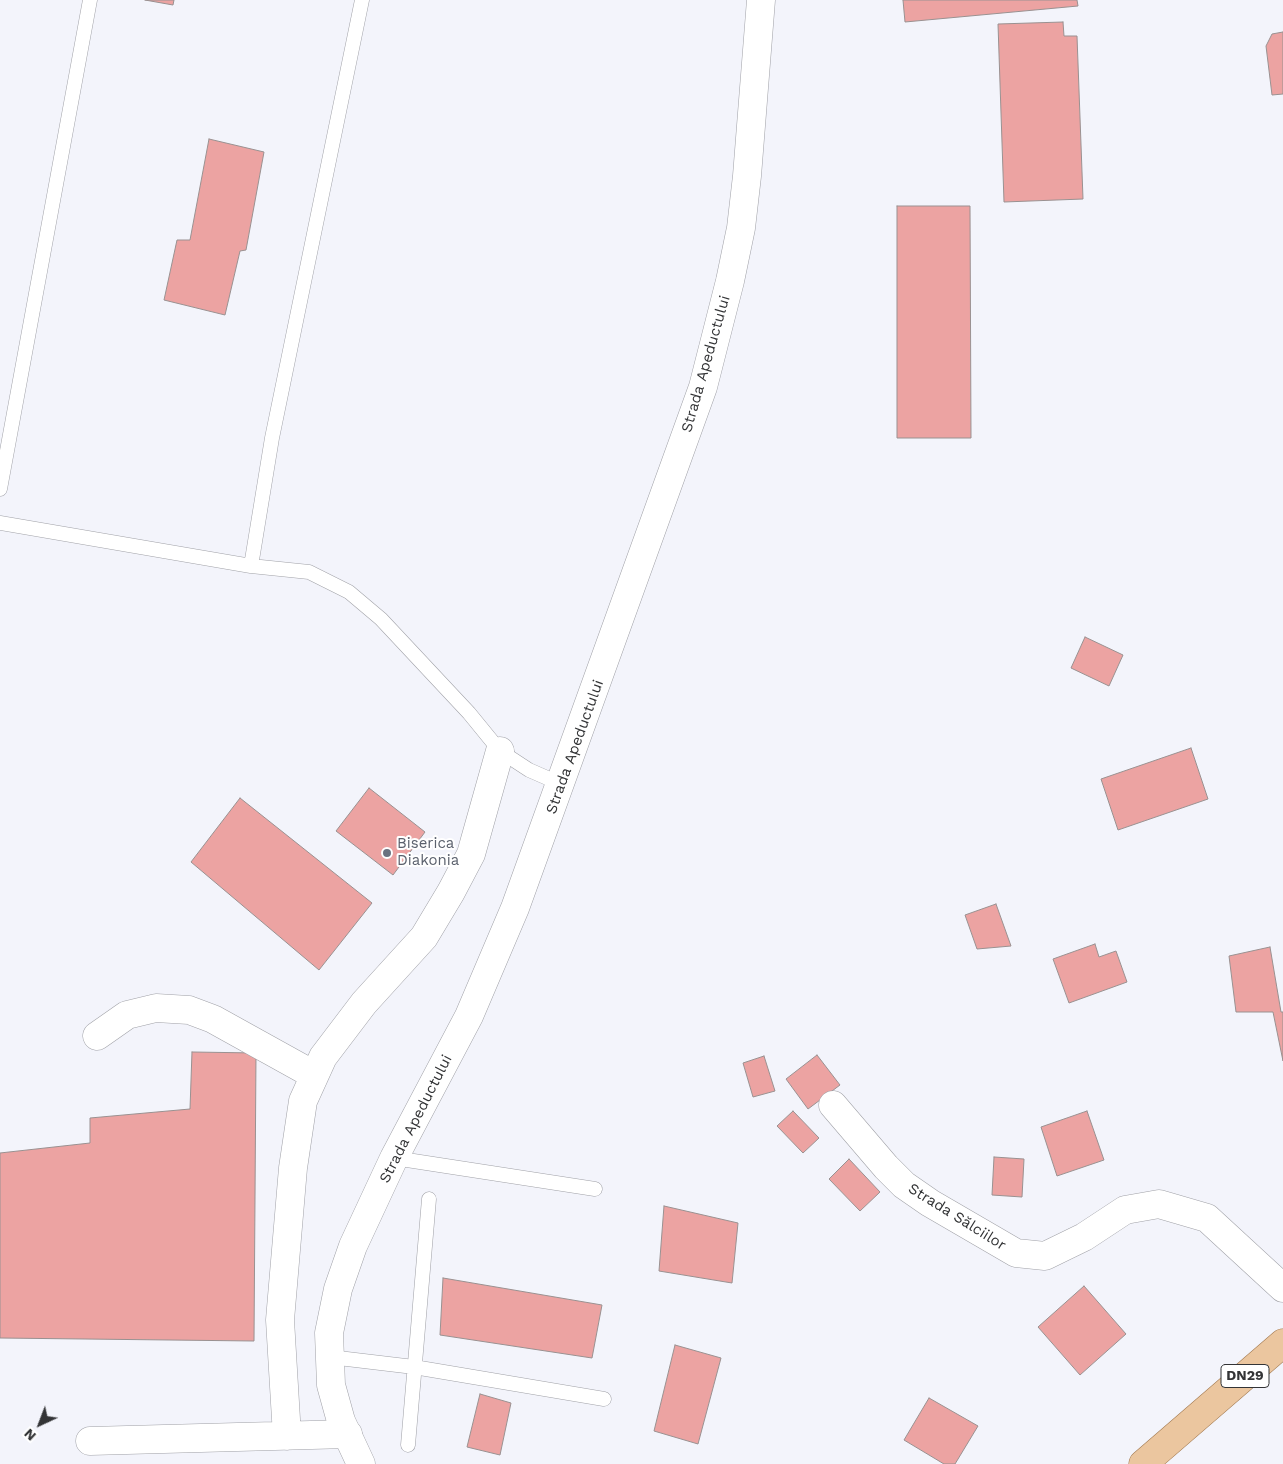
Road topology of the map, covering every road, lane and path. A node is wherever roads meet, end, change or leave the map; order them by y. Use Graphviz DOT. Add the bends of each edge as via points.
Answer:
graph roads {
  1 [pos="90,0"];
  2 [pos="362,0"];
  3 [pos="761,0"];
  4 [pos="0,489"];
  5 [pos="0,523"];
  6 [pos="251,566"];
  7 [pos="500,751"];
  8 [pos="561,784"];
  9 [pos="96,1036"];
  10 [pos="314,1075"];
  11 [pos="833,1105"];
  12 [pos="394,1158"];
  13 [pos="595,1189"];
  14 [pos="429,1199"];
  15 [pos="1283,1288"];
  16 [pos="1283,1343"];
  17 [pos="330,1357"];
  18 [pos="414,1367"];
  19 [pos="604,1399"];
  20 [pos="348,1434"];
  21 [pos="287,1436"];
  22 [pos="90,1441"];
  23 [pos="408,1445"];
  24 [pos="361,1464"];
  25 [pos="1143,1464"];
  1 -- 4 [label="lane"];
  2 -- 6 [label="lane" via="272,438"];
  3 -- 8 [label="street, Strada Apeductului" via="741,228 717,335 702,387"];
  5 -- 6 [label="lane"];
  6 -- 7 [label="lane" via="308,572 349,592 382,619"];
  7 -- 8 [label="lane" via="529,770"];
  7 -- 10 [label="street" via="471,854 451,892 424,937 364,1003 323,1057"];
  8 -- 12 [label="street, Strada Apeductului" via="515,908 469,1016"];
  9 -- 10 [label="street" via="127,1015 156,1008 189,1010 212,1018"];
  10 -- 21 [label="street" via="303,1101 293,1168 280,1320"];
  11 -- 15 [label="street, Strada Sălciilor" via="904,1185 1016,1252 1045,1256 1084,1237 1125,1210 1159,1204 1207,1218"];
  12 -- 13 [label="lane"];
  12 -- 17 [label="street, Strada Apeductului" via="353,1246 338,1289 328,1333"];
  14 -- 18 [label="lane"];
  16 -- 25 [label="main road, DN29"];
  17 -- 18 [label="lane"];
  17 -- 20 [label="street, Strada Apeductului" via="331,1385"];
  18 -- 19 [label="lane"];
  18 -- 23 [label="lane"];
  20 -- 21 [label="street"];
  20 -- 24 [label="street, Strada Apeductului"];
  21 -- 22 [label="street"];
}
